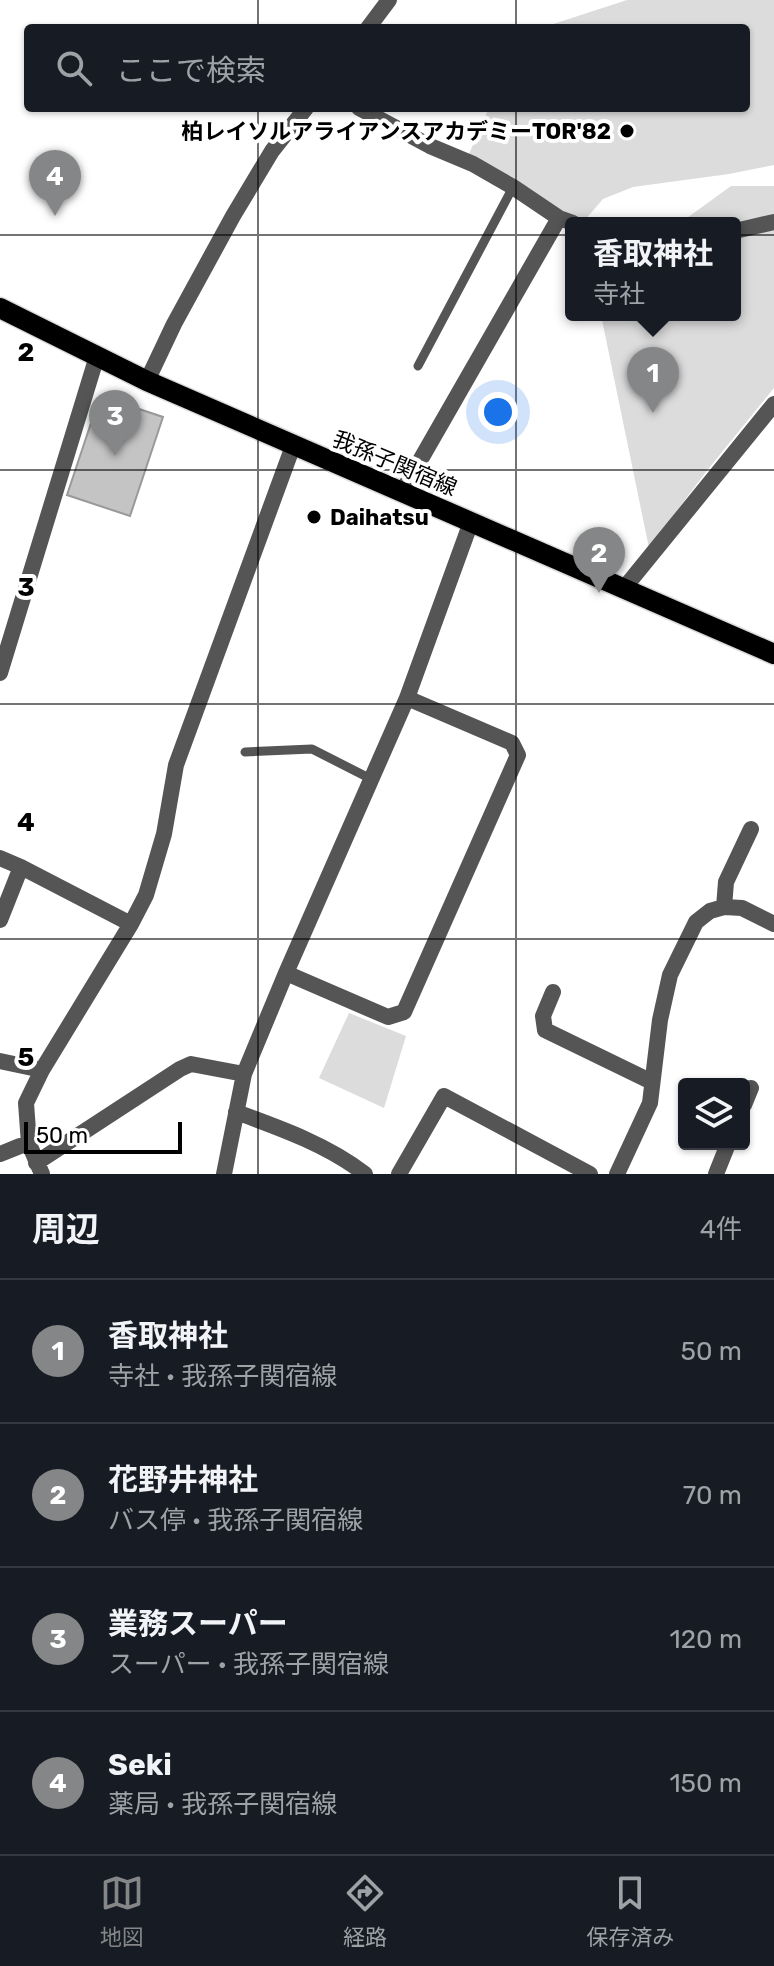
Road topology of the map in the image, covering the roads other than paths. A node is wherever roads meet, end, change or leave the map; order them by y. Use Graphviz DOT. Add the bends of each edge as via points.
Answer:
graph roads {
  1 [pos="389,0"];
  2 [pos="371,24"];
  3 [pos="303,112"];
  4 [pos="366,112"];
  5 [pos="513,187"];
  6 [pos="565,219"];
  7 [pos="565,222"];
  8 [pos="774,222"];
  9 [pos="741,230"];
  10 [pos="0,308"];
  11 [pos="97,356"];
  12 [pos="418,366"];
  13 [pos="147,381"];
  14 [pos="774,404"];
  15 [pos="293,446"];
  16 [pos="402,492"];
  17 [pos="471,522"];
  18 [pos="626,590"];
  19 [pos="774,654"];
  20 [pos="0,673"];
  21 [pos="407,698"];
  22 [pos="245,752"];
  23 [pos="371,779"];
  24 [pos="751,829"];
  25 [pos="0,858"];
  26 [pos="21,867"];
  27 [pos="724,907"];
  28 [pos="0,920"];
  29 [pos="131,924"];
  30 [pos="774,924"];
  31 [pos="286,973"];
  32 [pos="553,992"];
  33 [pos="0,1061"];
  34 [pos="42,1070"];
  35 [pos="244,1074"];
  36 [pos="652,1082"];
  37 [pos="236,1112"];
  38 [pos="29,1144"];
  39 [pos="726,1150"];
  40 [pos="0,1154"];
  41 [pos="39,1168"];
  42 [pos="224,1174"];
  43 [pos="365,1174"];
  44 [pos="399,1174"];
  45 [pos="590,1174"];
  46 [pos="617,1174"];
  47 [pos="716,1174"];
  1 -- 2 [label="street"];
  3 -- 13 [label="street" via="233,216"];
  4 -- 5 [label="street"];
  5 -- 6 [label="street"];
  5 -- 12 [label="lane"];
  7 -- 16 [label="street"];
  8 -- 9 [label="street"];
  10 -- 11 [label="main road, 我孫子関宿線"];
  11 -- 13 [label="main road, 我孫子関宿線"];
  11 -- 20 [label="street"];
  13 -- 15 [label="main road, 我孫子関宿線"];
  14 -- 18 [label="street"];
  15 -- 16 [label="main road, 我孫子関宿線"];
  15 -- 29 [label="street" via="176,765 151,880"];
  16 -- 17 [label="main road, 我孫子関宿線"];
  17 -- 18 [label="main road, 我孫子関宿線"];
  17 -- 21 [label="street"];
  18 -- 19 [label="main road, 我孫子関宿線"];
  21 -- 23 [label="street"];
  21 -- 31 [label="street" via="512,743 518,755 404,1012 388,1017"];
  22 -- 23 [label="lane" via="312,749"];
  23 -- 31 [label="street"];
  24 -- 27 [label="street" via="726,882"];
  25 -- 26 [label="street"];
  26 -- 28 [label="street"];
  26 -- 29 [label="street"];
  27 -- 30 [label="street" via="742,908"];
  27 -- 36 [label="street" via="696,922 670,975"];
  29 -- 34 [label="street"];
  31 -- 35 [label="street"];
  32 -- 36 [label="street" via="543,1016 545,1030"];
  33 -- 34 [label="street"];
  34 -- 38 [label="street" via="26,1103"];
  35 -- 37 [label="street"];
  35 -- 41 [label="street" via="191,1064 180,1069"];
  36 -- 46 [label="street" via="650,1103"];
  37 -- 42 [label="street"];
  37 -- 43 [label="street" via="345,1158"];
  38 -- 40 [label="street"];
  38 -- 41 [label="street"];
  39 -- 47 [label="street"];
  44 -- 45 [label="street" via="444,1096"];
}
